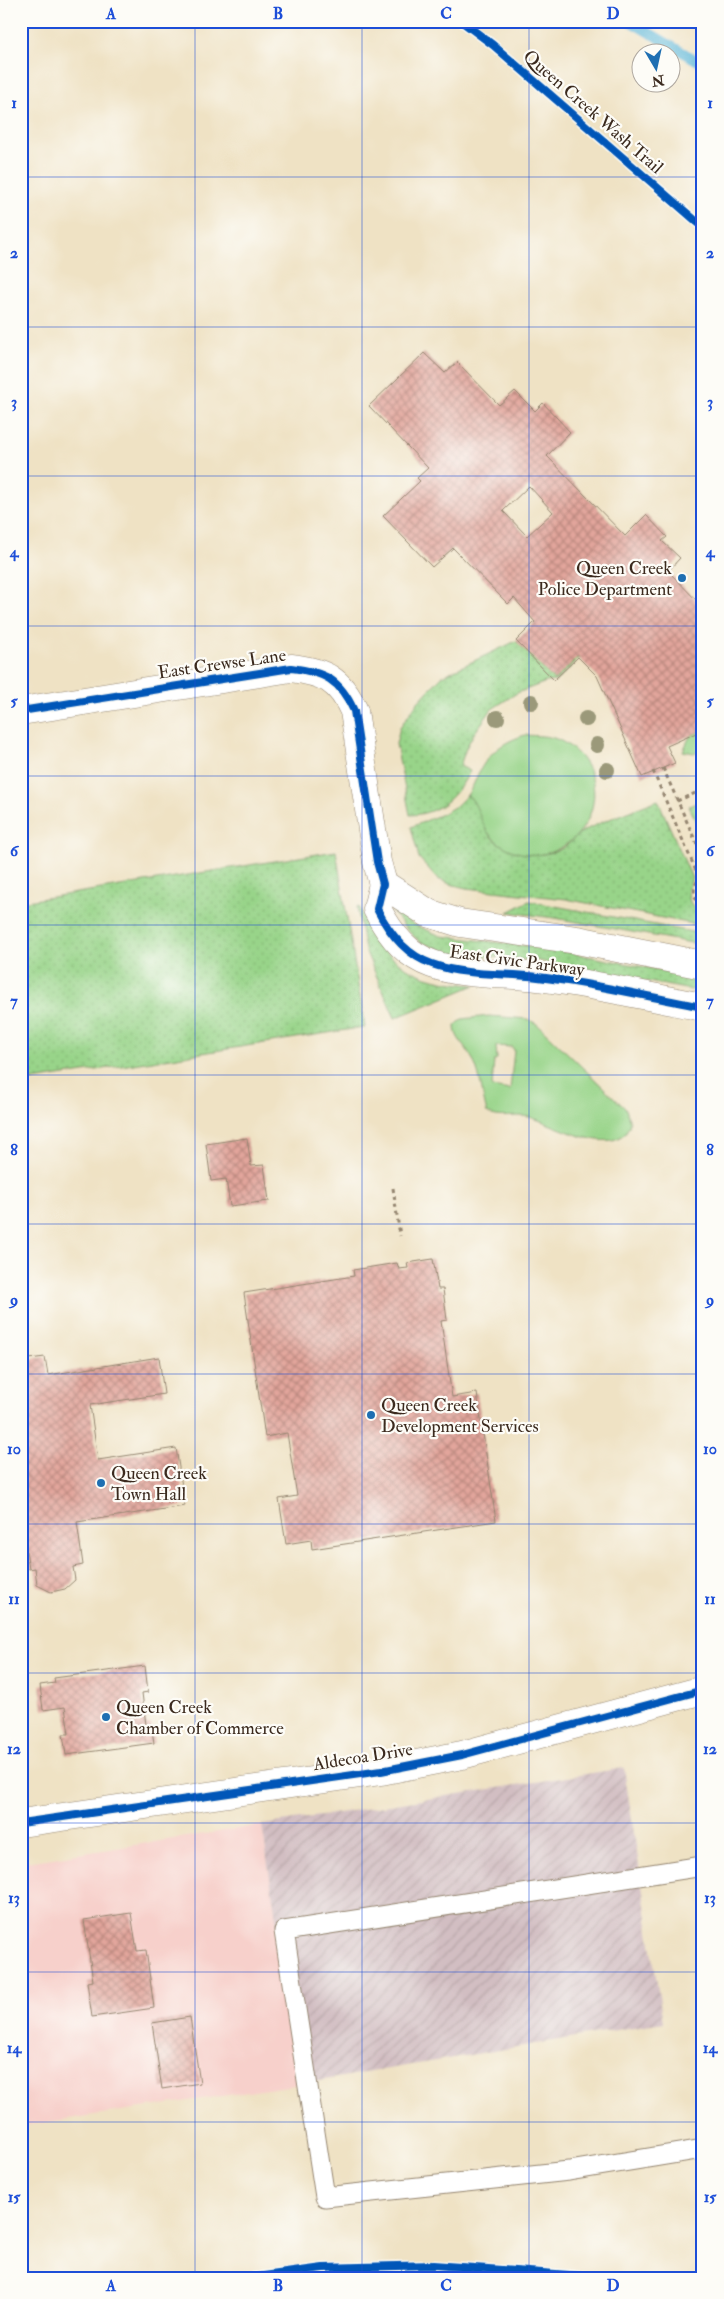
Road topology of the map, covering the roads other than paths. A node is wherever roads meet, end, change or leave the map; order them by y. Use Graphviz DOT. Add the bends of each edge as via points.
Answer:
graph roads {
  1 [pos="21,711"];
  2 [pos="383,884"];
  3 [pos="703,965"];
  4 [pos="703,1007"];
  5 [pos="703,1690"];
  6 [pos="21,1823"];
  7 [pos="703,1866"];
  8 [pos="703,2149"];
  1 -- 2 [label="street, East Crewse Lane" via="291,668 316,671 346,694 354,711"];
  2 -- 3 [label="street, East Civic Parkway" via="428,913 460,923 578,940"];
  2 -- 4 [label="street, East Civic Parkway" via="377,909 388,931 413,954 431,964 453,970 539,977"];
  5 -- 6 [label="street, Aldecoa Drive" via="444,1759"];
  7 -- 8 [label="lane" via="284,1931 325,2197 569,2171"];
}
